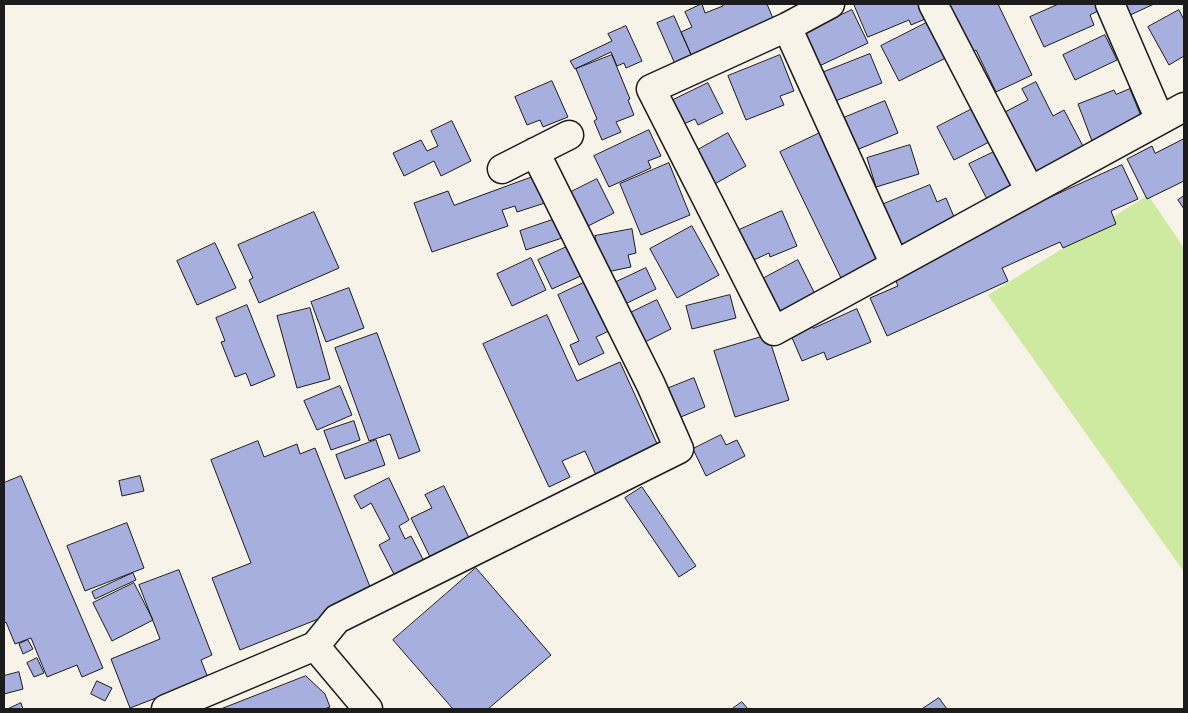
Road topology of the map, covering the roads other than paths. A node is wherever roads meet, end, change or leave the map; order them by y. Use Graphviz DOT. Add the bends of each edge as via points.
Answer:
graph roads {
  1 [pos="830,4"];
  2 [pos="933,4"];
  3 [pos="1110,4"];
  4 [pos="787,27"];
  5 [pos="1184,107"];
  6 [pos="1160,120"];
  7 [pos="569,135"];
  8 [pos="535,152"];
  9 [pos="502,169"];
  10 [pos="1030,191"];
  11 [pos="895,265"];
  12 [pos="315,646"];
  13 [pos="166,709"];
  14 [pos="368,709"];
  1 -- 4 [label="street"];
  2 -- 10 [label="street"];
  3 -- 6 [label="street"];
  4 -- 11 [label="street"];
  4 -- 11 [label="street" via="651,89 774,331"];
  5 -- 6 [label="street"];
  6 -- 10 [label="street"];
  7 -- 8 [label="street"];
  8 -- 9 [label="street"];
  8 -- 12 [label="street" via="679,448 337,619"];
  10 -- 11 [label="street"];
  12 -- 13 [label="street"];
  12 -- 14 [label="street"];
}
